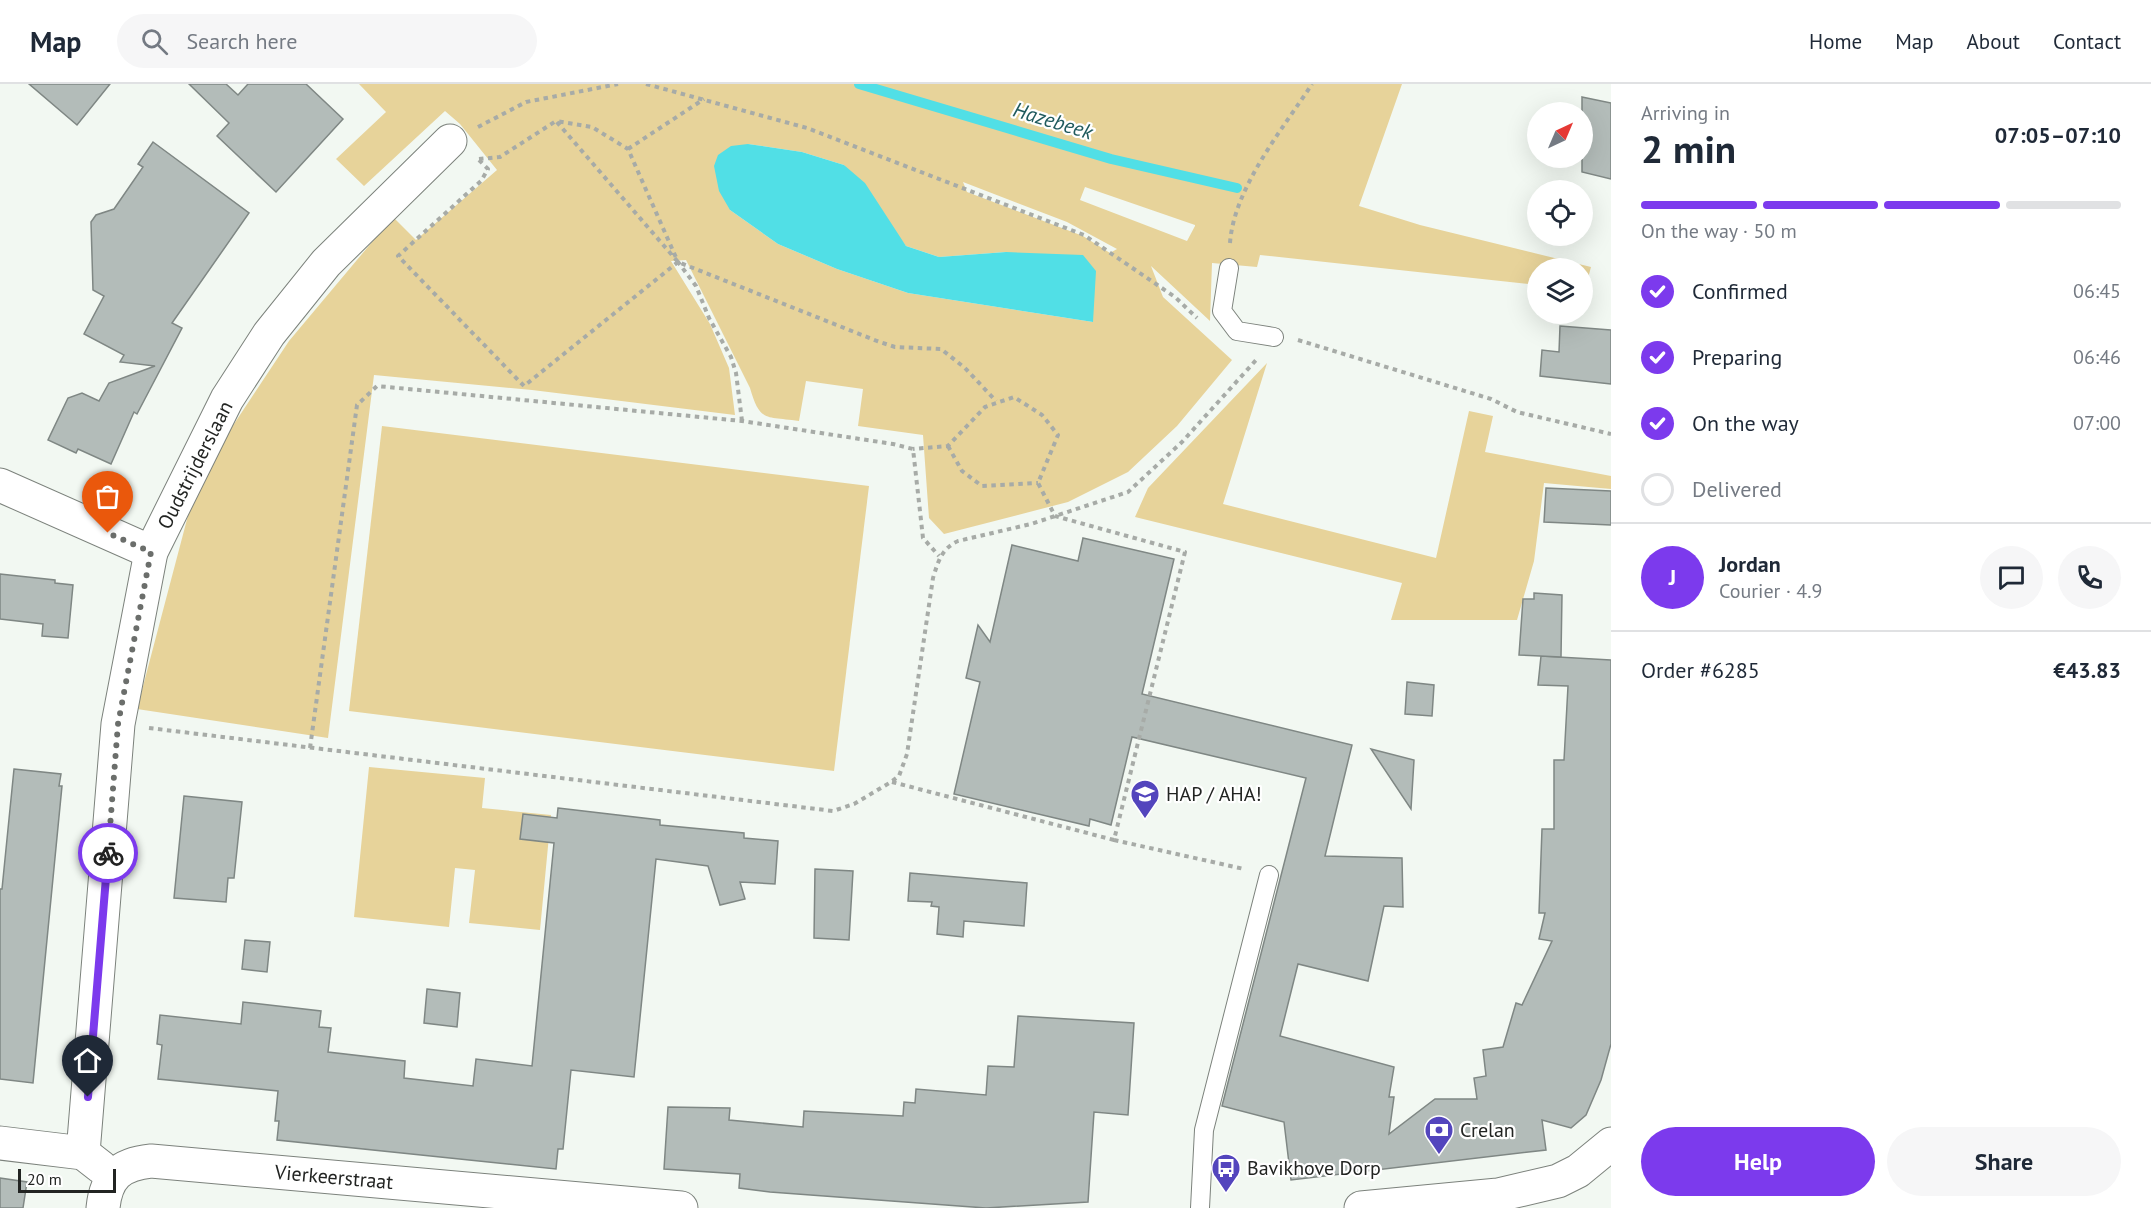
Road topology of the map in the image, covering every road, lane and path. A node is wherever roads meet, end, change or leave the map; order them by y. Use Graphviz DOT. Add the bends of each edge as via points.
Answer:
graph roads {
  1 [pos="618,84"];
  2 [pos="646,84"];
  3 [pos="1312,84"];
  4 [pos="704,99"];
  5 [pos="556,122"];
  6 [pos="454,139"];
  7 [pos="628,149"];
  8 [pos="479,160"];
  9 [pos="678,262"];
  10 [pos="1229,268"];
  11 [pos="1200,321"];
  12 [pos="1274,337"];
  13 [pos="1241,361"];
  14 [pos="1250,369"];
  15 [pos="996,401"];
  16 [pos="742,421"];
  17 [pos="1611,434"];
  18 [pos="948,446"];
  19 [pos="913,449"];
  20 [pos="1038,483"];
  21 [pos="0,485"];
  22 [pos="1055,516"];
  23 [pos="151,552"];
  24 [pos="939,556"];
  25 [pos="118,724"];
  26 [pos="310,748"];
  27 [pos="891,782"];
  28 [pos="1114,840"];
  29 [pos="1269,875"];
  30 [pos="0,1143"];
  31 [pos="1611,1144"];
  32 [pos="83,1153"];
  33 [pos="114,1178"];
  34 [pos="1367,1207"];
  35 [pos="104,1208"];
  36 [pos="681,1208"];
  37 [pos="1200,1208"];
  1 -- 6 [label="path" via="526,102"];
  2 -- 4 [label="path"];
  3 -- 10 [label="path" via="1239,205 1231,231"];
  4 -- 7 [label="path"];
  4 -- 11 [label="path" via="807,128 1084,235 1176,297"];
  5 -- 7 [label="path" via="592,127"];
  5 -- 8 [label="path" via="500,157"];
  5 -- 9 [label="path"];
  6 -- 8 [label="path"];
  6 -- 23 [label="street, Oudstrijderslaan" via="326,263 269,334 227,399"];
  7 -- 9 [label="path"];
  8 -- 9 [label="path" via="488,169 482,182 398,256 524,386"];
  9 -- 15 [label="path" via="877,341 896,347 941,350 965,368"];
  9 -- 16 [label="path" via="696,286 731,357"];
  10 -- 12 [label="lane" via="1222,311 1237,331"];
  12 -- 14 [label="path"];
  12 -- 17 [label="path" via="1308,342 1392,367 1491,399 1516,412"];
  13 -- 14 [label="path"];
  14 -- 22 [label="path" via="1154,471 1128,492"];
  15 -- 18 [label="path" via="985,407"];
  15 -- 20 [label="path" via="1014,397 1027,403 1042,414 1058,435"];
  16 -- 19 [label="path"];
  16 -- 26 [label="path" via="377,386 357,405"];
  18 -- 19 [label="path"];
  18 -- 20 [label="path" via="962,471 982,486"];
  19 -- 24 [label="path" via="923,538"];
  20 -- 22 [label="path"];
  21 -- 23 [label="street"];
  22 -- 24 [label="path" via="958,541"];
  22 -- 28 [label="path" via="1185,552"];
  23 -- 25 [label="street, Oudstrijderslaan"];
  24 -- 27 [label="path" via="907,754 899,776"];
  25 -- 26 [label="path"];
  25 -- 32 [label="street, Oudstrijderslaan"];
  26 -- 27 [label="path" via="833,812"];
  27 -- 28 [label="path"];
  28 -- 29 [label="path"];
  29 -- 37 [label="lane" via="1204,1130"];
  30 -- 32 [label="street"];
  31 -- 34 [label="street" via="1578,1171 1558,1181 1498,1195"];
  32 -- 33 [label="street"];
  33 -- 35 [label="street" via="105,1192"];
  33 -- 36 [label="street, Vierkeerstraat" via="132,1163 151,1161"];
}
